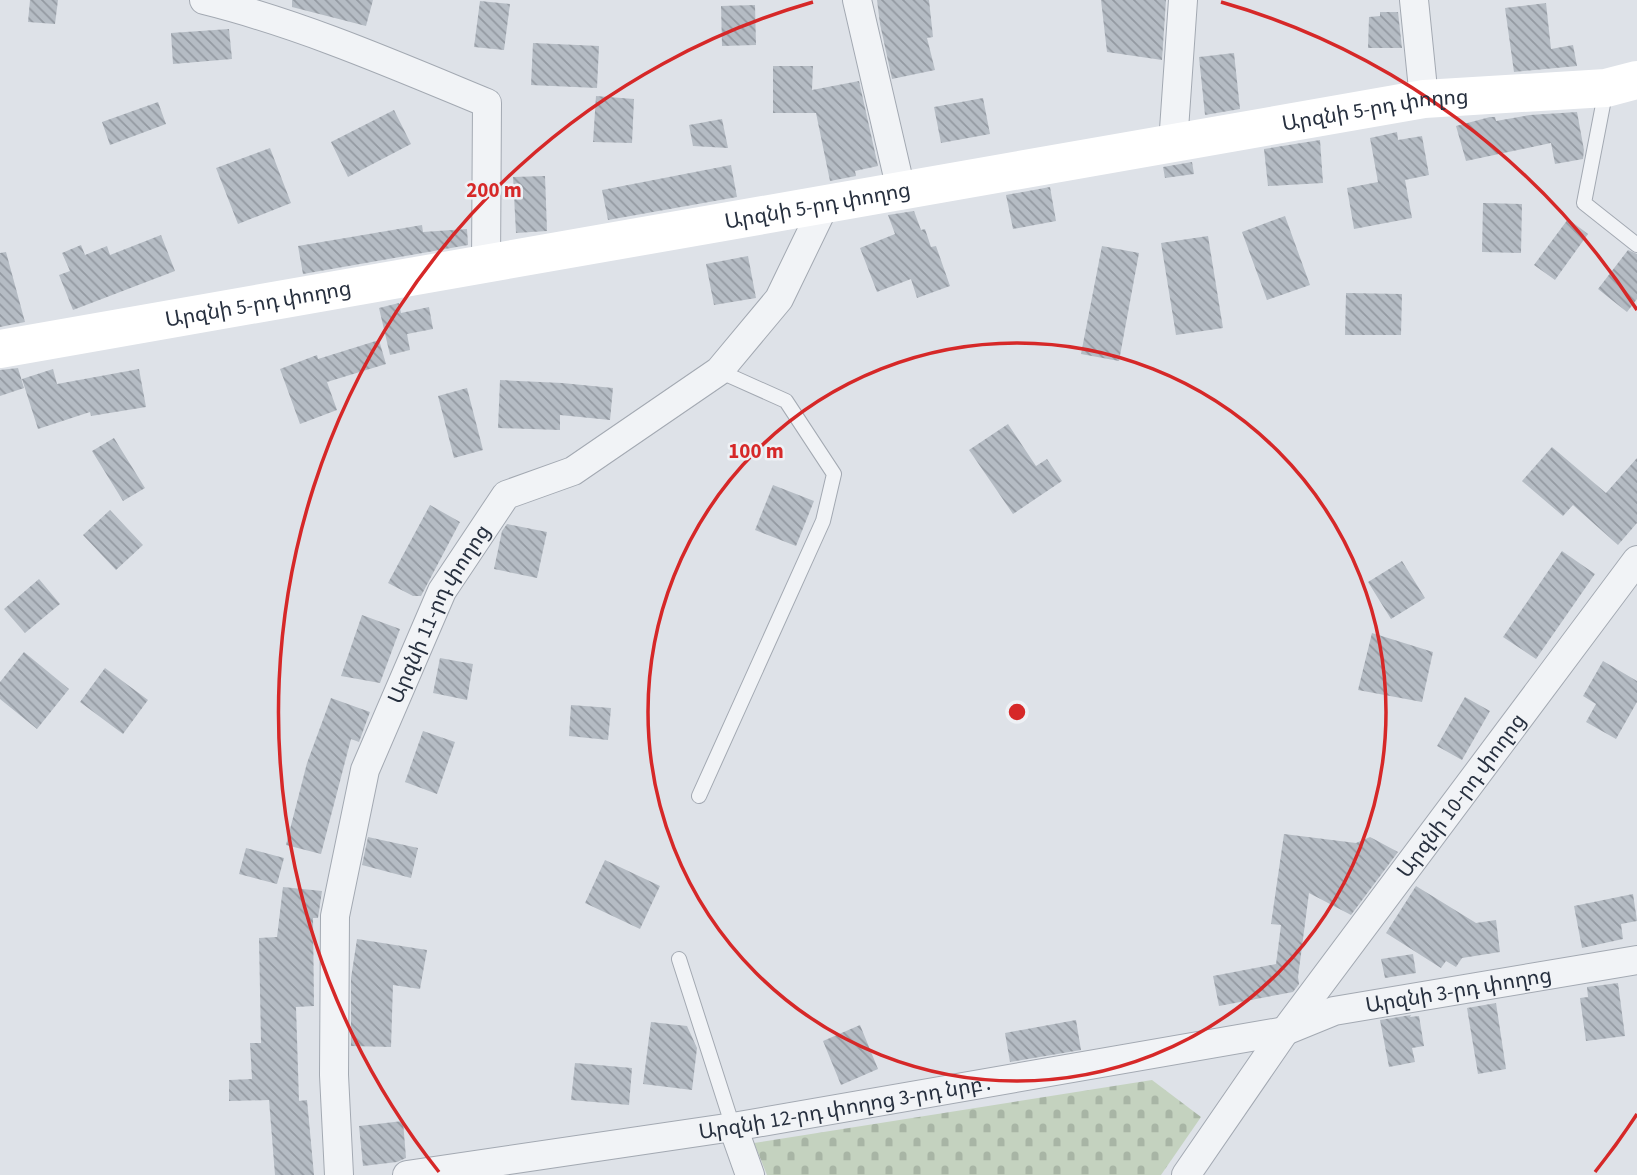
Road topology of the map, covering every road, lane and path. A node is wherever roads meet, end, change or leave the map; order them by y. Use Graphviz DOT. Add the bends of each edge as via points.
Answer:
graph roads {
  1 [pos="204,0"];
  2 [pos="857,0"];
  3 [pos="1183,0"];
  4 [pos="1414,0"];
  5 [pos="232,4"];
  6 [pos="1621,84"];
  7 [pos="1424,99"];
  8 [pos="1173,144"];
  9 [pos="901,190"];
  10 [pos="824,206"];
  11 [pos="1637,245"];
  12 [pos="486,265"];
  13 [pos="0,349"];
  14 [pos="719,371"];
  15 [pos="1637,560"];
  16 [pos="699,796"];
  17 [pos="679,959"];
  18 [pos="1637,960"];
  19 [pos="1285,1031"];
  20 [pos="733,1127"];
  21 [pos="339,1175"];
  22 [pos="407,1175"];
  23 [pos="750,1175"];
  24 [pos="1186,1175"];
  1 -- 5 [label="street"];
  2 -- 9 [label="street"];
  3 -- 8 [label="street"];
  4 -- 7 [label="street"];
  5 -- 12 [label="street" via="487,103"];
  6 -- 7 [label="street, Արզնի 5-րդ փողոց"];
  6 -- 11 [label="lane" via="1584,203"];
  7 -- 8 [label="street, Արզնի 5-րդ փողոց"];
  8 -- 9 [label="street, Արզնի 5-րդ փողոց"];
  9 -- 10 [label="street, Արզնի 5-րդ փողոց"];
  10 -- 12 [label="street, Արզնի 5-րդ փողոց"];
  10 -- 14 [label="street, Արզնի 11-րդ փողոց" via="779,299"];
  12 -- 13 [label="street, Արզնի 5-րդ փողոց"];
  14 -- 16 [label="lane" via="786,401 834,474 823,521"];
  14 -- 21 [label="street, Արզնի 11-րդ փողոց" via="573,471 506,495 442,591 365,770 335,916"];
  15 -- 19 [label="street, Արզնի 10-րդ փողոց"];
  17 -- 20 [label="lane"];
  18 -- 19 [label="street, Արզնի 3-րդ փողոց" via="1334,1011"];
  19 -- 20 [label="street, Արզնի 12-րդ փողոց 3-րդ նրբ․"];
  19 -- 24 [label="street, Արզնի 10-րդ փողոց"];
  20 -- 22 [label="street, Արզնի 12-րդ փողոց 3-րդ նրբ․"];
  20 -- 23 [label="street"];
}
